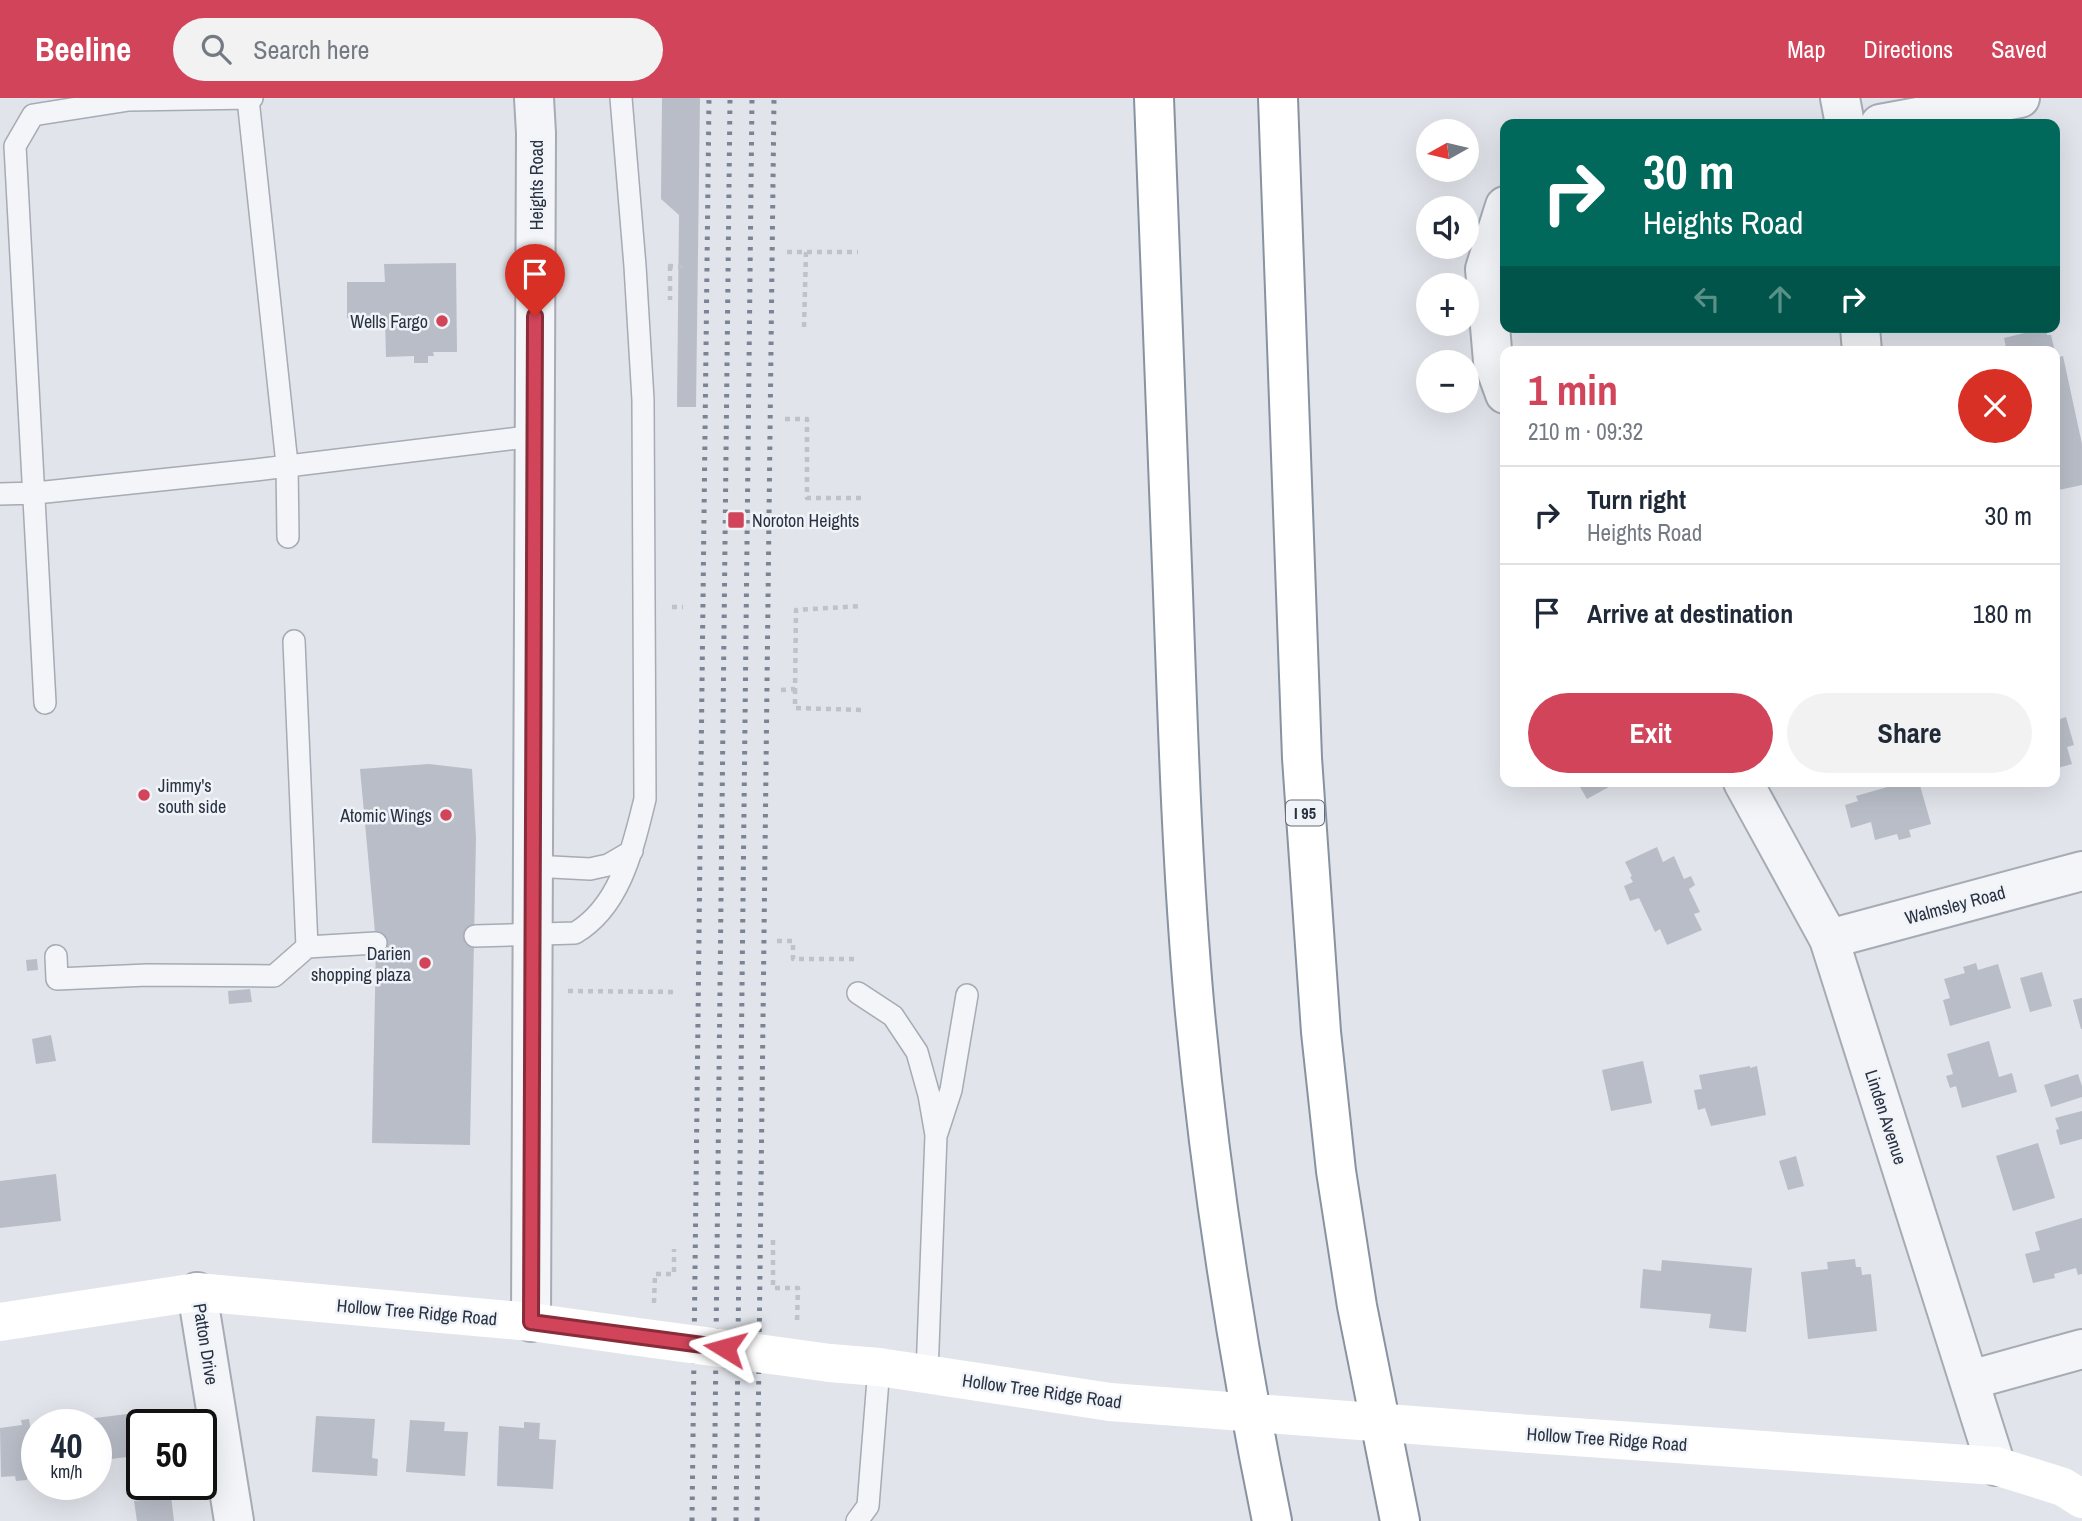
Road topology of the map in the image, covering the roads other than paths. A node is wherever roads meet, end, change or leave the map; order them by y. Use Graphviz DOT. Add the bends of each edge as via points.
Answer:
graph roads {
  1 [pos="250,98"];
  2 [pos="534,98"];
  3 [pos="621,98"];
  4 [pos="1154,98"];
  5 [pos="1278,98"];
  6 [pos="1840,98"];
  7 [pos="2020,98"];
  8 [pos="1845,119"];
  9 [pos="1907,119"];
  10 [pos="1500,222"];
  11 [pos="1500,380"];
  12 [pos="535,436"];
  13 [pos="287,464"];
  14 [pos="36,493"];
  15 [pos="0,494"];
  16 [pos="288,537"];
  17 [pos="294,641"];
  18 [pos="45,703"];
  19 [pos="1746,787"];
  20 [pos="632,851"];
  21 [pos="533,866"];
  22 [pos="2082,872"];
  23 [pos="533,935"];
  24 [pos="475,936"];
  25 [pos="1829,939"];
  26 [pos="376,943"];
  27 [pos="307,947"];
  28 [pos="56,956"];
  29 [pos="858,993"];
  30 [pos="967,995"];
  31 [pos="936,1135"];
  32 [pos="197,1292"];
  33 [pos="0,1322"];
  34 [pos="531,1322"];
  35 [pos="2082,1349"];
  36 [pos="879,1367"];
  37 [pos="927,1374"];
  38 [pos="1970,1380"];
  39 [pos="1996,1466"];
  40 [pos="2082,1499"];
  41 [pos="867,1516"];
  42 [pos="233,1521"];
  43 [pos="1272,1521"];
  44 [pos="1400,1521"];
  1 -- 13 [label="lane"];
  1 -- 14 [label="lane" via="129,100 33,115 15,146"];
  2 -- 12 [label="street, Heights Road"];
  3 -- 20 [label="lane" via="643,400 645,799"];
  4 -- 43 [label="main road" via="1178,742 1194,1003 1228,1278"];
  5 -- 44 [label="main road, I 95" via="1302,758 1321,1032 1357,1306"];
  6 -- 8 [label="street"];
  7 -- 9 [label="street"];
  10 -- 11 [label="street" via="1485,269 1493,361"];
  12 -- 13 [label="lane"];
  12 -- 21 [label="street, Heights Road"];
  13 -- 14 [label="lane"];
  13 -- 16 [label="lane"];
  14 -- 15 [label="lane"];
  14 -- 18 [label="lane"];
  17 -- 27 [label="lane"];
  19 -- 25 [label="street, Linden Avenue"];
  20 -- 21 [label="lane" via="590,869"];
  20 -- 23 [label="lane" via="612,895 589,924 575,933"];
  21 -- 23 [label="street, Heights Road"];
  22 -- 25 [label="street, Walmsley Road"];
  23 -- 24 [label="lane"];
  23 -- 34 [label="street, Heights Road"];
  25 -- 38 [label="street, Linden Avenue"];
  26 -- 27 [label="lane"];
  27 -- 28 [label="lane" via="275,976 57,979"];
  29 -- 31 [label="lane" via="893,1016 917,1052"];
  30 -- 31 [label="lane" via="951,1090"];
  31 -- 37 [label="lane"];
  32 -- 33 [label="main road, Hollow Tree Ridge Road"];
  32 -- 34 [label="main road, Hollow Tree Ridge Road"];
  32 -- 42 [label="street, Patton Drive"];
  34 -- 36 [label="main road, Hollow Tree Ridge Road, bridge" via="643,1321 830,1363"];
  35 -- 38 [label="street"];
  36 -- 37 [label="main road, Hollow Tree Ridge Road"];
  36 -- 41 [label="lane"];
  37 -- 39 [label="main road, Hollow Tree Ridge Road, bridge" via="1110,1402"];
  38 -- 39 [label="street, Linden Avenue"];
  39 -- 40 [label="main road, Hollow Tree Ridge Road" via="2063,1487"];
}
